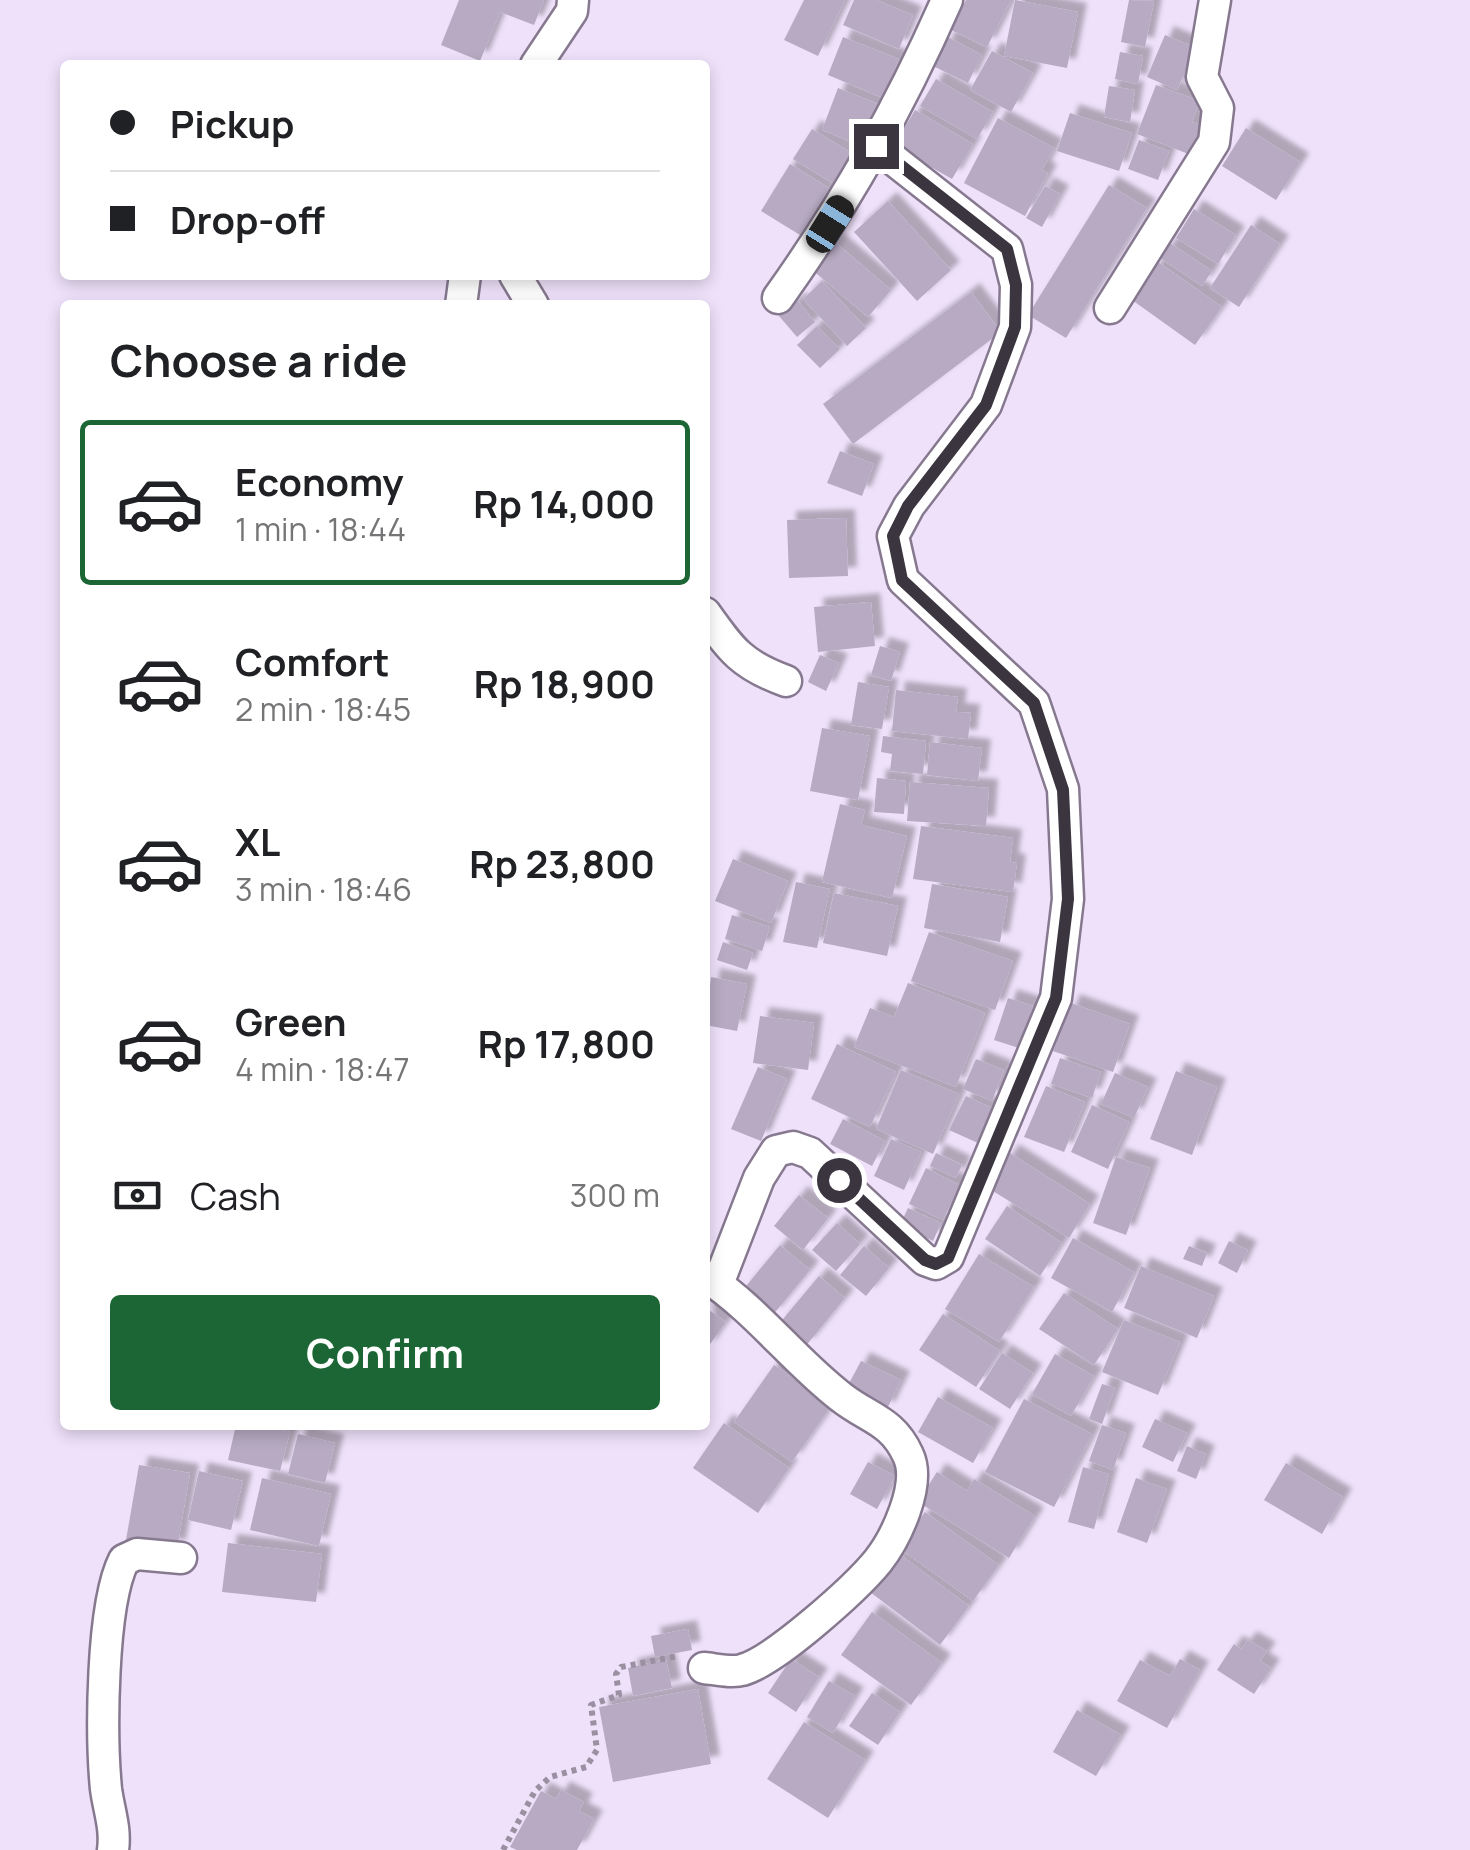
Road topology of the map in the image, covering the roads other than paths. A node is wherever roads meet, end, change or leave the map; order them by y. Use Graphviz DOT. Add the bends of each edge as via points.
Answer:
graph roads {
  1 [pos="573,0"];
  2 [pos="946,0"];
  3 [pos="1214,0"];
  4 [pos="541,60"];
  5 [pos="876,146"];
  6 [pos="778,298"];
  7 [pos="1110,308"];
  8 [pos="710,620"];
  9 [pos="786,681"];
  10 [pos="712,1280"];
  11 [pos="181,1558"];
  12 [pos="704,1668"];
  13 [pos="113,1850"];
  1 -- 4 [label="street"];
  2 -- 5 [label="street"];
  3 -- 7 [label="street" via="1202,77 1218,108 1214,142"];
  5 -- 6 [label="street"];
  5 -- 10 [label="street" via="1007,249 1016,285 1015,327 986,405 908,506 893,536 902,580 1034,703 1063,790 1068,899 1056,998 948,1258 925,1260 810,1153 793,1148 776,1152 758,1178"];
  8 -- 9 [label="street" via="753,669"];
  10 -- 12 [label="street" via="842,1398 892,1427 911,1459 911,1480 906,1514 878,1561 796,1638 741,1671"];
  11 -- 13 [label="street" via="137,1554 124,1560 114,1590 102,1717"];
}
